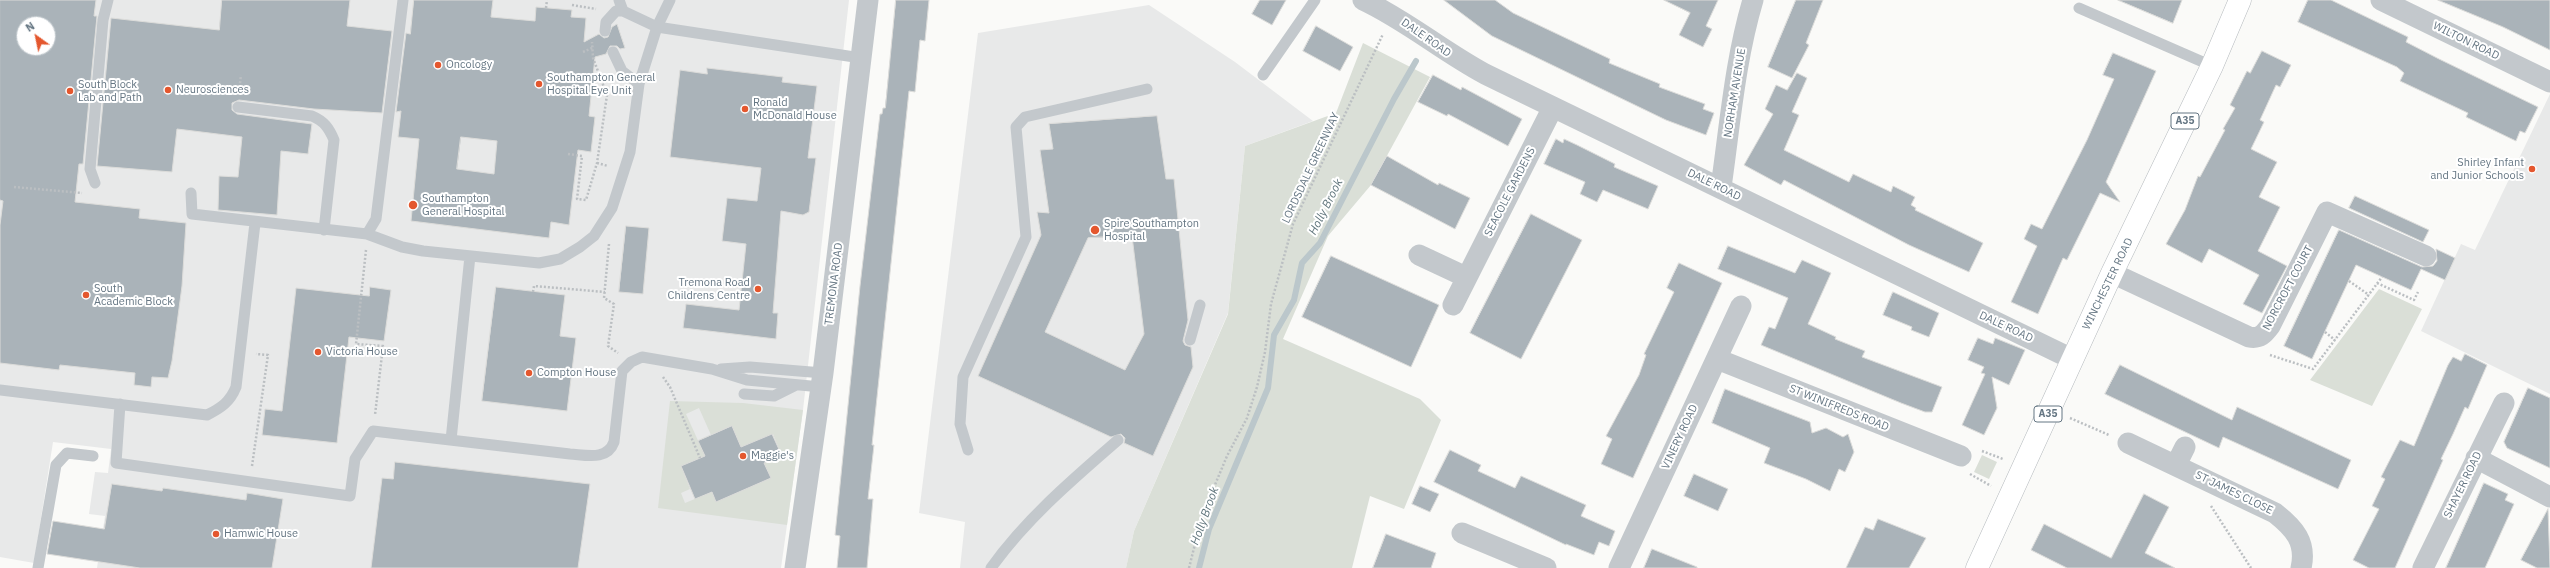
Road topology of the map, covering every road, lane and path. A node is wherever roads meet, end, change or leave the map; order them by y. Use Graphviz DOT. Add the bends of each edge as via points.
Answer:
graph roads {
  1 [pos="108,0"];
  2 [pos="403,0"];
  3 [pos="547,0"];
  4 [pos="670,0"];
  5 [pos="868,0"];
  6 [pos="1315,0"];
  7 [pos="1363,0"];
  8 [pos="1753,0"];
  9 [pos="2240,0"];
  10 [pos="2381,0"];
  11 [pos="572,5"];
  12 [pos="621,5"];
  13 [pos="546,8"];
  14 [pos="2079,8"];
  15 [pos="1389,14"];
  16 [pos="595,16"];
  17 [pos="656,27"];
  18 [pos="605,31"];
  19 [pos="592,38"];
  20 [pos="613,52"];
  21 [pos="861,58"];
  22 [pos="2212,66"];
  23 [pos="1263,75"];
  24 [pos="2550,82"];
  25 [pos="639,84"];
  26 [pos="1147,89"];
  27 [pos="238,107"];
  28 [pos="1553,107"];
  29 [pos="568,154"];
  30 [pos="597,163"];
  31 [pos="626,170"];
  32 [pos="95,183"];
  33 [pos="14,187"];
  34 [pos="1721,188"];
  35 [pos="191,193"];
  36 [pos="255,223"];
  37 [pos="324,230"];
  38 [pos="367,234"];
  39 [pos="609,242"];
  40 [pos="1419,255"];
  41 [pos="470,256"];
  42 [pos="2426,256"];
  43 [pos="2112,273"];
  44 [pos="1466,277"];
  45 [pos="2382,277"];
  46 [pos="2349,281"];
  47 [pos="2377,284"];
  48 [pos="533,292"];
  49 [pos="605,292"];
  50 [pos="2418,292"];
  51 [pos="2369,295"];
  52 [pos="1200,305"];
  53 [pos="1453,305"];
  54 [pos="1741,306"];
  55 [pos="2325,332"];
  56 [pos="2256,338"];
  57 [pos="1190,340"];
  58 [pos="2335,340"];
  59 [pos="240,352"];
  60 [pos="1716,358"];
  61 [pos="2072,359"];
  62 [pos="631,362"];
  63 [pos="712,369"];
  64 [pos="661,374"];
  65 [pos="822,380"];
  66 [pos="797,385"];
  67 [pos="0,390"];
  68 [pos="744,394"];
  69 [pos="2504,403"];
  70 [pos="120,404"];
  71 [pos="2050,410"];
  72 [pos="374,431"];
  73 [pos="452,440"];
  74 [pos="1118,440"];
  75 [pos="2128,443"];
  76 [pos="968,450"];
  77 [pos="93,456"];
  78 [pos="1961,456"];
  79 [pos="700,458"];
  80 [pos="2476,458"];
  81 [pos="2021,468"];
  82 [pos="249,482"];
  83 [pos="2010,495"];
  84 [pos="2550,497"];
  85 [pos="2209,503"];
  86 [pos="1462,533"];
  87 [pos="38,568"];
  88 [pos="795,568"];
  89 [pos="991,568"];
  90 [pos="1189,568"];
  91 [pos="1546,568"];
  92 [pos="1618,568"];
  93 [pos="1977,568"];
  94 [pos="2251,568"];
  95 [pos="2301,568"];
  96 [pos="2423,568"];
  1 -- 32 [label="lane" via="103,20 90,169"];
  2 -- 38 [label="lane" via="376,218"];
  3 -- 13 [label="path"];
  4 -- 17 [label="lane"];
  5 -- 21 [label="street, TREMONA ROAD"];
  6 -- 23 [label="lane"];
  7 -- 15 [label="street, DALE ROAD"];
  8 -- 34 [label="street, NORHAM AVENUE" via="1738,69"];
  9 -- 22 [label="main road, WINCHESTER ROAD / A35"];
  10 -- 24 [label="street, WILTON ROAD"];
  11 -- 16 [label="path" via="596,9"];
  12 -- 17 [label="lane"];
  12 -- 18 [label="lane" via="606,22"];
  14 -- 22 [label="lane"];
  15 -- 28 [label="street, DALE ROAD" via="1451,56"];
  15 -- 90 [label="path, LORDSDALE GREENWAY" via="1293,224 1270,304 1265,352 1257,387 1247,418 1227,456 1202,516"];
  17 -- 21 [label="lane"];
  17 -- 25 [label="lane"];
  19 -- 30 [label="path" via="593,58 607,95"];
  20 -- 25 [label="lane" via="622,71"];
  21 -- 65 [label="street, TREMONA ROAD"];
  22 -- 43 [label="main road, WINCHESTER ROAD / A35"];
  25 -- 31 [label="lane"];
  26 -- 76 [label="lane" via="1025,117 1016,127 1026,237 963,377 960,424"];
  27 -- 37 [label="lane" via="312,116 322,120 329,129 334,140"];
  28 -- 34 [label="street, DALE ROAD"];
  28 -- 44 [label="street, SEACOLE GARDENS"];
  29 -- 30 [label="path" via="582,156 577,199 586,200"];
  30 -- 31 [label="path"];
  31 -- 41 [label="lane" via="604,222 594,236 580,248 560,259 539,263"];
  32 -- 33 [label="path" via="80,194"];
  34 -- 61 [label="street, DALE ROAD"];
  35 -- 36 [label="lane" via="192,214"];
  36 -- 37 [label="lane"];
  36 -- 59 [label="lane"];
  37 -- 38 [label="lane"];
  38 -- 41 [label="lane" via="402,247"];
  38 -- 72 [label="path" via="356,344 383,346"];
  39 -- 49 [label="path"];
  40 -- 44 [label="street"];
  41 -- 73 [label="lane"];
  42 -- 56 [label="street, NORCROFT COURT" via="2327,212 2270,326 2263,335"];
  43 -- 56 [label="street, NORCROFT COURT"];
  43 -- 61 [label="main road, WINCHESTER ROAD / A35"];
  44 -- 53 [label="street, SEACOLE GARDENS"];
  45 -- 47 [label="path"];
  46 -- 51 [label="path"];
  47 -- 50 [label="path" via="2414,300"];
  47 -- 51 [label="path"];
  48 -- 49 [label="path" via="534,286"];
  49 -- 62 [label="path" via="604,298 614,304 608,346"];
  51 -- 58 [label="path"];
  52 -- 57 [label="lane"];
  54 -- 60 [label="street, VINERY ROAD"];
  55 -- 58 [label="path"];
  56 -- 58 [label="path" via="2269,355 2313,369"];
  59 -- 70 [label="lane" via="236,387 231,398 221,408 207,415"];
  59 -- 82 [label="path" via="268,355"];
  60 -- 78 [label="street, ST WINIFREDS ROAD"];
  60 -- 92 [label="street, VINERY ROAD"];
  61 -- 71 [label="main road, WINCHESTER ROAD / A35"];
  62 -- 63 [label="lane" via="642,357"];
  62 -- 73 [label="lane" via="622,371 614,442 612,450 606,454 570,454"];
  63 -- 65 [label="lane" via="750,367"];
  63 -- 66 [label="lane" via="747,380"];
  64 -- 79 [label="path" via="670,387"];
  65 -- 66 [label="lane"];
  65 -- 88 [label="street, TREMONA ROAD"];
  66 -- 68 [label="lane" via="774,396"];
  67 -- 70 [label="lane"];
  69 -- 80 [label="street, SHAYER ROAD"];
  70 -- 82 [label="lane" via="116,463"];
  71 -- 75 [label="path"];
  71 -- 81 [label="main road, WINCHESTER ROAD / A35"];
  72 -- 73 [label="lane"];
  72 -- 82 [label="lane" via="355,459 350,496"];
  74 -- 89 [label="lane" via="1031,520"];
  75 -- 95 [label="street, ST JAMES CLOSE" via="2181,456 2275,513 2295,530 2303,548"];
  77 -- 87 [label="lane" via="67,453 56,465"];
  78 -- 81 [label="path" via="1983,450"];
  78 -- 83 [label="path" via="1970,476"];
  80 -- 84 [label="street"];
  80 -- 96 [label="street, SHAYER ROAD"];
  81 -- 83 [label="main road, WINCHESTER ROAD / A35"];
  83 -- 93 [label="main road, WINCHESTER ROAD / A35"];
  85 -- 94 [label="path"];
  86 -- 91 [label="street"];
}
